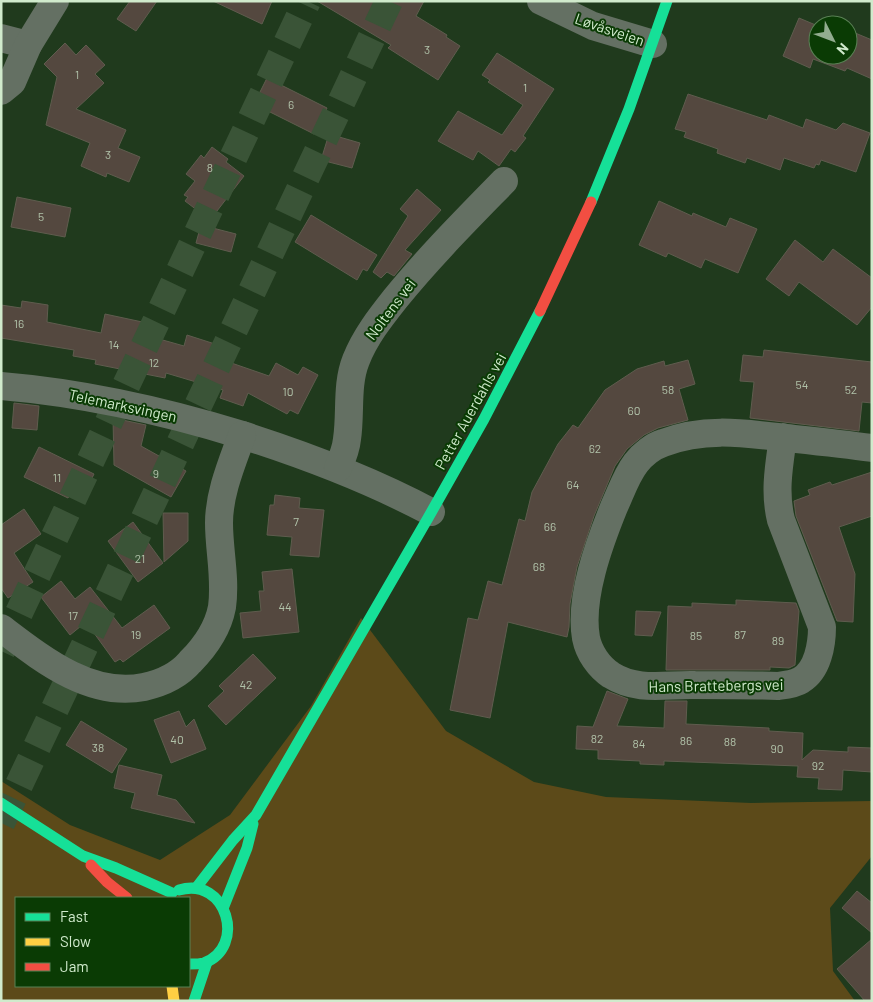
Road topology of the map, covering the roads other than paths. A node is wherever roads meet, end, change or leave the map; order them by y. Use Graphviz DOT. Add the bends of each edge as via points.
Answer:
graph roads {
  1 [pos="55,1"];
  2 [pos="542,1"];
  3 [pos="667,1"];
  4 [pos="1,38"];
  5 [pos="653,44"];
  6 [pos="28,45"];
  7 [pos="1,91"];
  8 [pos="504,180"];
  9 [pos="1,386"];
  10 [pos="242,435"];
  11 [pos="783,438"];
  12 [pos="872,448"];
  13 [pos="338,468"];
  14 [pos="431,512"];
  15 [pos="1,628"];
  16 [pos="1,803"];
  17 [pos="256,815"];
  18 [pos="83,856"];
  19 [pos="196,888"];
  20 [pos="168,896"];
  21 [pos="126,897"];
  22 [pos="224,906"];
  23 [pos="207,962"];
  24 [pos="190,964"];
  25 [pos="172,987"];
  26 [pos="174,1001"];
  27 [pos="194,1001"];
  1 -- 6 [label="street"];
  2 -- 5 [label="street, Løvåsveien" via="592,26"];
  3 -- 5 [label="street, Petter Auerdahls vei"];
  4 -- 6 [label="street"];
  5 -- 14 [label="street, Petter Auerdahls vei" via="574,242 525,342"];
  6 -- 7 [label="street" via="12,82"];
  8 -- 13 [label="street, Noltens vei" via="426,263 364,342 351,378 347,441"];
  9 -- 10 [label="street, Telemarksvingen" via="52,390 113,401"];
  10 -- 13 [label="street, Telemarksvingen"];
  10 -- 15 [label="street" via="223,493 219,523 224,588 221,608 211,636 186,667 155,685 133,689 97,685 80,680 47,661"];
  11 -- 11 [label="street, Hans Brattebergs vei" via="698,433 662,443 637,461 601,540 592,571 586,638 600,667 625,682 654,687 686,684 778,686 789,685 806,675 820,650 822,627 777,505"];
  11 -- 12 [label="street, Hans Brattebergs vei"];
  13 -- 14 [label="street, Telemarksvingen"];
  14 -- 17 [label="street, Petter Auerdahls vei"];
  16 -- 18 [label="street"];
  17 -- 19 [label="street, Petter Auerdahls vei"];
  17 -- 22 [label="street, Petter Auerdahls vei"];
  18 -- 20 [label="street" via="116,868"];
  18 -- 21 [label="street"];
  19 -- 20 [label="street" via="183,889"];
  19 -- 22 [label="street" via="217,898"];
  22 -- 23 [label="street" via="229,931 218,954"];
  23 -- 24 [label="street"];
  23 -- 27 [label="street"];
  25 -- 26 [label="street"];
}
